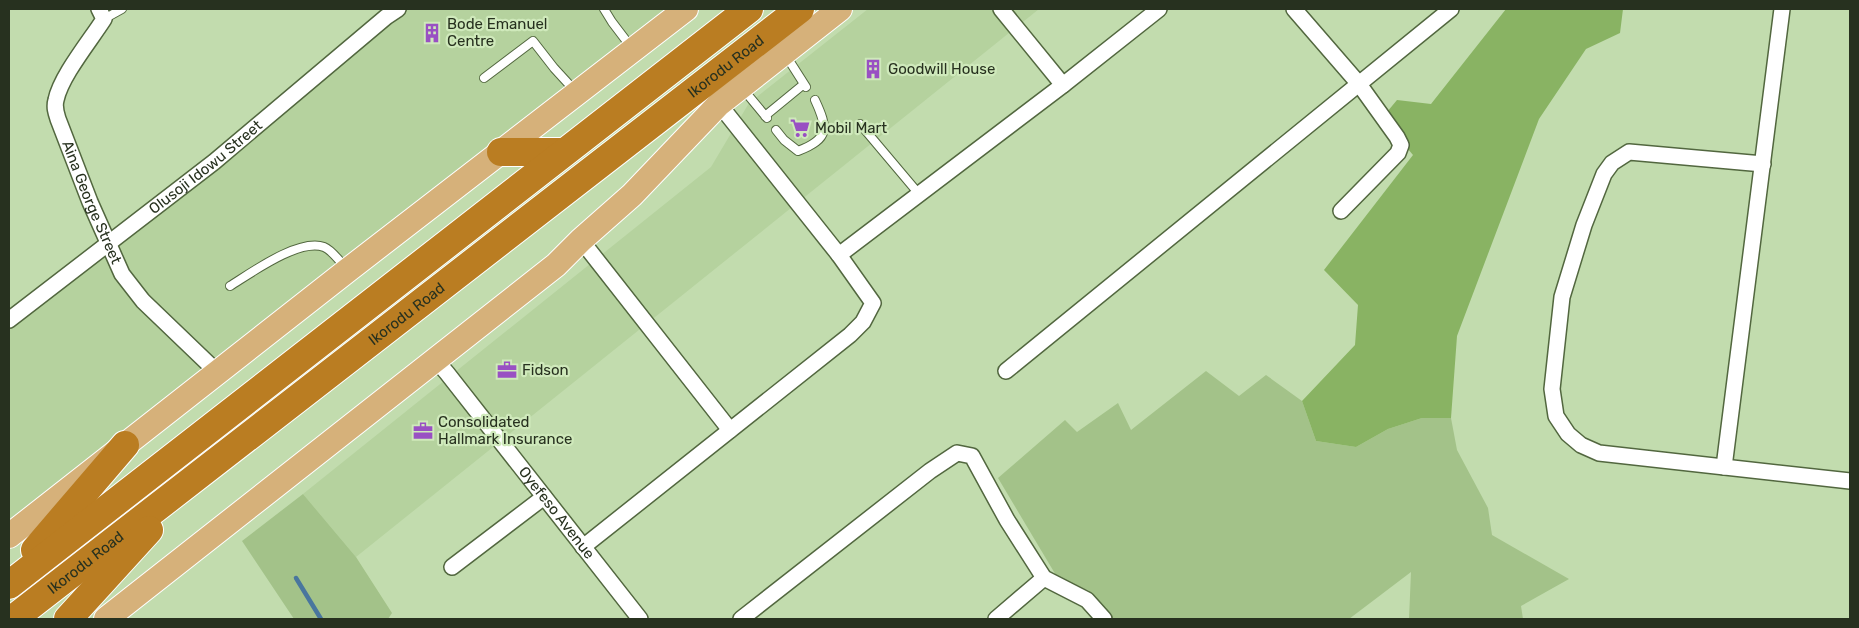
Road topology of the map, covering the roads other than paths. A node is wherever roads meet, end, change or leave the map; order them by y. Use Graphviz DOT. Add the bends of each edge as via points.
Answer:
graph roads {
  1 [pos="122,9"];
  2 [pos="604,9"];
  3 [pos="686,9"];
  4 [pos="749,9"];
  5 [pos="809,9"];
  6 [pos="840,9"];
  7 [pos="1001,9"];
  8 [pos="1159,9"];
  9 [pos="1294,9"];
  10 [pos="1451,9"];
  11 [pos="1782,9"];
  12 [pos="388,12"];
  13 [pos="101,14"];
  14 [pos="792,15"];
  15 [pos="634,50"];
  16 [pos="784,52"];
  17 [pos="484,78"];
  18 [pos="1359,84"];
  19 [pos="1063,85"];
  20 [pos="740,86"];
  21 [pos="577,93"];
  22 [pos="816,100"];
  23 [pos="719,104"];
  24 [pos="860,124"];
  25 [pos="776,130"];
  26 [pos="501,152"];
  27 [pos="564,152"];
  28 [pos="1763,164"];
  29 [pos="920,194"];
  30 [pos="1341,212"];
  31 [pos="581,240"];
  32 [pos="108,244"];
  33 [pos="839,255"];
  34 [pos="348,270"];
  35 [pos="230,286"];
  36 [pos="9,320"];
  37 [pos="435,359"];
  38 [pos="1006,371"];
  39 [pos="217,372"];
  40 [pos="730,430"];
  41 [pos="125,445"];
  42 [pos="1724,467"];
  43 [pos="200,473"];
  44 [pos="1850,480"];
  45 [pos="544,497"];
  46 [pos="9,536"];
  47 [pos="583,546"];
  48 [pos="452,567"];
  49 [pos="1044,578"];
  50 [pos="9,581"];
  51 [pos="9,585"];
  52 [pos="13,619"];
  53 [pos="68,619"];
  54 [pos="106,619"];
  55 [pos="640,619"];
  56 [pos="741,619"];
  57 [pos="996,619"];
  58 [pos="1104,619"];
  1 -- 13 [label="lane"];
  2 -- 15 [label="lane"];
  3 -- 15 [label="main road"];
  4 -- 27 [label="highway, Ikorodu Road"];
  5 -- 14 [label="highway, Ikorodu Road"];
  6 -- 16 [label="main road, Ikorodu Road"];
  7 -- 19 [label="street"];
  8 -- 19 [label="street"];
  9 -- 18 [label="street"];
  10 -- 18 [label="street"];
  11 -- 28 [label="street"];
  12 -- 32 [label="street, Olusoji Idowu Street" via="214,162"];
  13 -- 32 [label="street, Aina George Street" via="58,93 55,108"];
  14 -- 43 [label="highway, Ikorodu Road"];
  15 -- 21 [label="main road"];
  16 -- 20 [label="main road, Ikorodu Road"];
  16 -- 20 [label="lane" via="806,86 766,117"];
  17 -- 21 [label="lane" via="533,41"];
  18 -- 30 [label="street" via="1401,145 1398,153"];
  18 -- 38 [label="street"];
  19 -- 29 [label="street"];
  20 -- 23 [label="main road, Ikorodu Road"];
  21 -- 26 [label="main road"];
  22 -- 25 [label="lane" via="825,128 822,136 810,147 798,152"];
  23 -- 31 [label="main road, Ikorodu Road" via="632,195"];
  23 -- 33 [label="street"];
  24 -- 29 [label="lane"];
  26 -- 27 [label="highway"];
  26 -- 34 [label="main road"];
  27 -- 51 [label="highway, Ikorodu Road"];
  28 -- 42 [label="street"];
  28 -- 42 [label="street" via="1629,152 1612,163 1594,195 1562,297 1552,389 1556,416 1568,434 1581,445 1599,453"];
  29 -- 33 [label="street"];
  31 -- 37 [label="main road, Ikorodu Road" via="556,265"];
  31 -- 40 [label="street"];
  32 -- 36 [label="street, Olusoji Idowu Street"];
  32 -- 39 [label="street, Aina George Street" via="122,274 144,301"];
  33 -- 40 [label="street" via="873,303 863,322"];
  34 -- 35 [label="lane" via="325,247 310,245 285,253"];
  34 -- 39 [label="main road"];
  37 -- 45 [label="street, Oyefeso Avenue"];
  37 -- 54 [label="main road, Ikorodu Road"];
  39 -- 41 [label="main road"];
  40 -- 47 [label="street"];
  41 -- 46 [label="main road"];
  41 -- 50 [label="highway"];
  42 -- 44 [label="street"];
  43 -- 52 [label="highway, Ikorodu Road"];
  43 -- 53 [label="highway"];
  45 -- 47 [label="street, Oyefeso Avenue"];
  45 -- 48 [label="street"];
  47 -- 55 [label="street, Oyefeso Avenue"];
  49 -- 56 [label="street" via="972,456 956,453"];
  49 -- 57 [label="street"];
  49 -- 58 [label="street" via="1087,600"];
}
